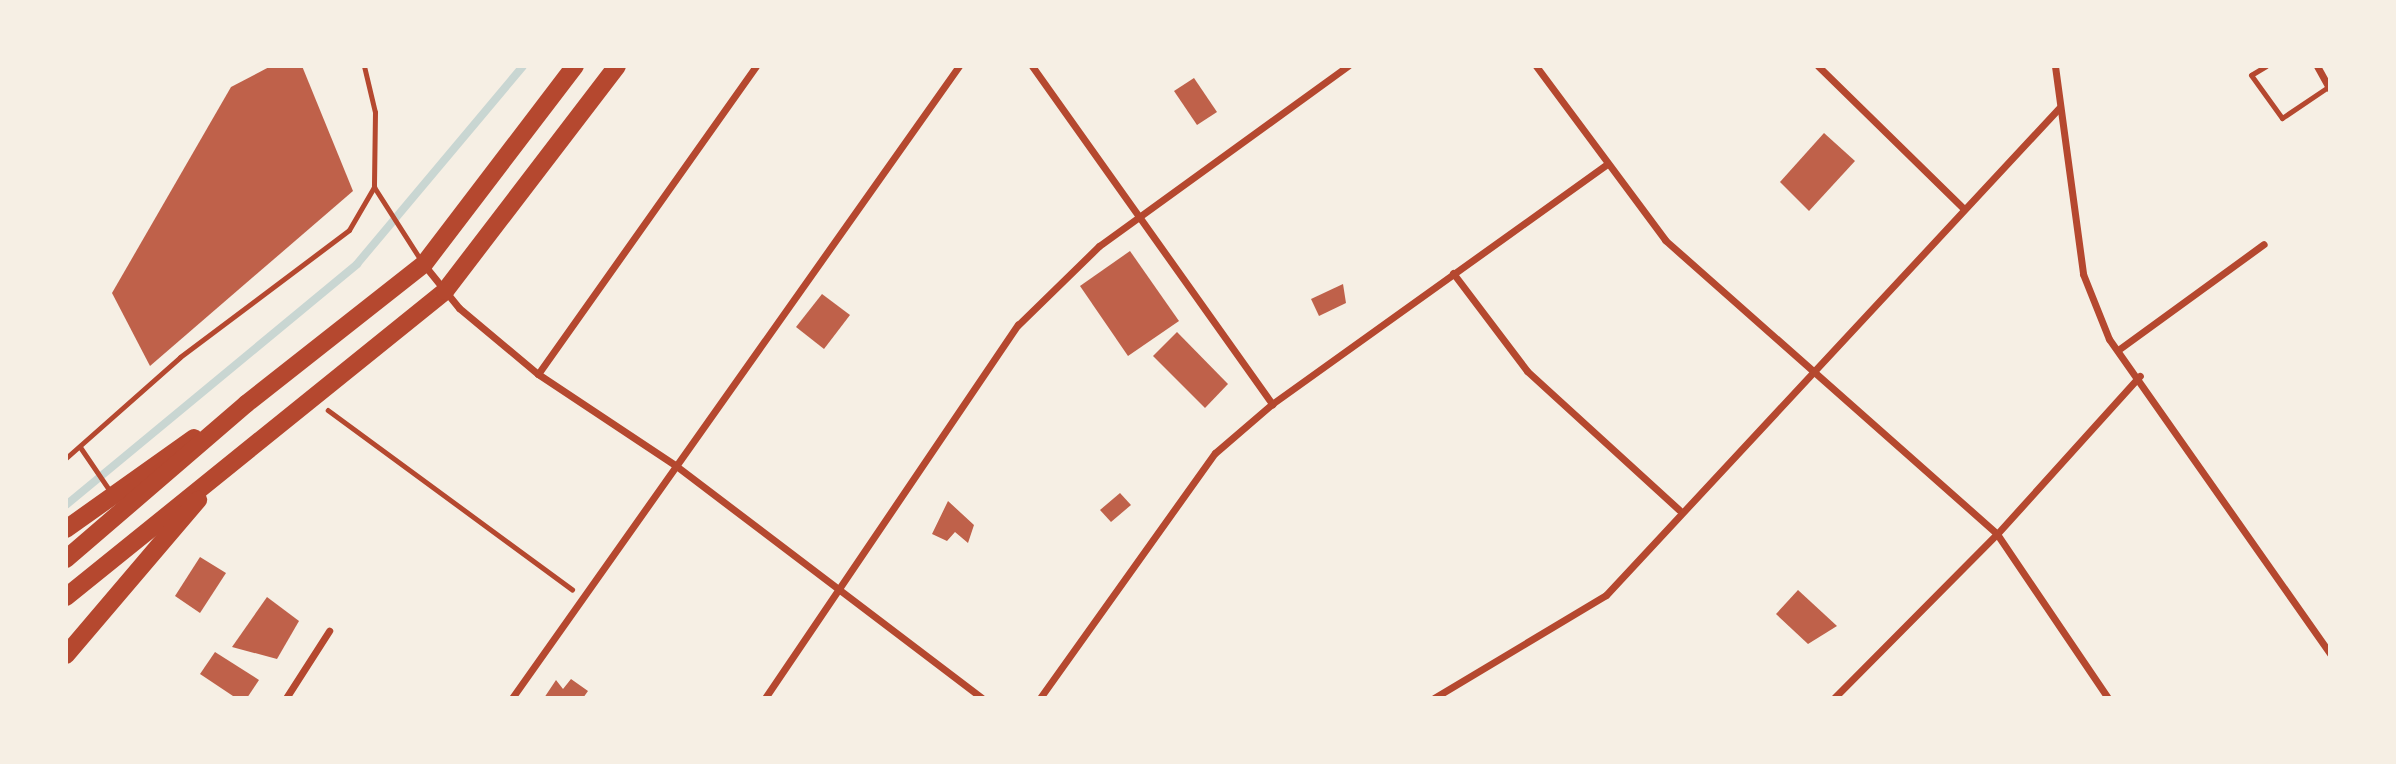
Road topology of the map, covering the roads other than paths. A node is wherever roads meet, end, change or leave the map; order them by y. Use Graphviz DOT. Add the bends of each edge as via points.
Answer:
graph roads {
  1 [pos="365,66"];
  2 [pos="575,66"];
  3 [pos="617,66"];
  4 [pos="756,66"];
  5 [pos="959,66"];
  6 [pos="1032,66"];
  7 [pos="1348,66"];
  8 [pos="1536,66"];
  9 [pos="1818,66"];
  10 [pos="2055,66"];
  11 [pos="2266,66"];
  12 [pos="2317,66"];
  13 [pos="2329,88"];
  14 [pos="2059,108"];
  15 [pos="1607,164"];
  16 [pos="374,187"];
  17 [pos="1963,208"];
  18 [pos="1138,216"];
  19 [pos="2264,244"];
  20 [pos="424,264"];
  21 [pos="1453,273"];
  22 [pos="445,291"];
  23 [pos="2118,350"];
  24 [pos="538,374"];
  25 [pos="1810,374"];
  26 [pos="2140,376"];
  27 [pos="247,404"];
  28 [pos="1272,404"];
  29 [pos="80,447"];
  30 [pos="66,458"];
  31 [pos="675,465"];
  32 [pos="223,470"];
  33 [pos="109,490"];
  34 [pos="1679,510"];
  35 [pos="66,529"];
  36 [pos="1997,534"];
  37 [pos="66,559"];
  38 [pos="837,588"];
  39 [pos="66,597"];
  40 [pos="328,631"];
  41 [pos="66,654"];
  42 [pos="2329,654"];
  43 [pos="1837,696"];
  44 [pos="286,698"];
  45 [pos="512,698"];
  46 [pos="765,698"];
  47 [pos="982,698"];
  48 [pos="1040,698"];
  49 [pos="1434,698"];
  50 [pos="2108,698"];
  1 -- 16 [label="lane" via="375,112"];
  2 -- 20 [label="main road"];
  3 -- 22 [label="main road"];
  4 -- 24 [label="street"];
  5 -- 31 [label="street"];
  6 -- 18 [label="street"];
  7 -- 18 [label="street"];
  8 -- 15 [label="street"];
  9 -- 17 [label="street"];
  10 -- 14 [label="street"];
  11 -- 13 [label="lane" via="2251,75 2282,118"];
  12 -- 13 [label="street"];
  14 -- 17 [label="street"];
  14 -- 23 [label="street" via="2083,274"];
  15 -- 21 [label="street"];
  15 -- 25 [label="street" via="1665,240"];
  16 -- 20 [label="lane"];
  16 -- 29 [label="lane" via="349,230 180,357"];
  17 -- 25 [label="street"];
  18 -- 28 [label="street"];
  18 -- 38 [label="street" via="1018,325"];
  19 -- 23 [label="street"];
  20 -- 22 [label="street"];
  20 -- 27 [label="main road"];
  21 -- 28 [label="street"];
  21 -- 34 [label="street" via="1527,371"];
  22 -- 24 [label="street"];
  22 -- 32 [label="main road"];
  23 -- 26 [label="street"];
  24 -- 31 [label="street"];
  25 -- 34 [label="street"];
  25 -- 36 [label="street"];
  26 -- 36 [label="street"];
  26 -- 42 [label="street"];
  27 -- 33 [label="main road"];
  27 -- 37 [label="main road"];
  28 -- 48 [label="street" via="1215,453"];
  29 -- 30 [label="lane"];
  29 -- 33 [label="lane"];
  31 -- 38 [label="street"];
  31 -- 45 [label="street"];
  32 -- 39 [label="main road"];
  32 -- 41 [label="main road"];
  33 -- 35 [label="main road"];
  34 -- 49 [label="street" via="1606,595"];
  36 -- 43 [label="street"];
  36 -- 50 [label="street"];
  38 -- 46 [label="street"];
  38 -- 47 [label="street"];
  40 -- 44 [label="street"];
}
